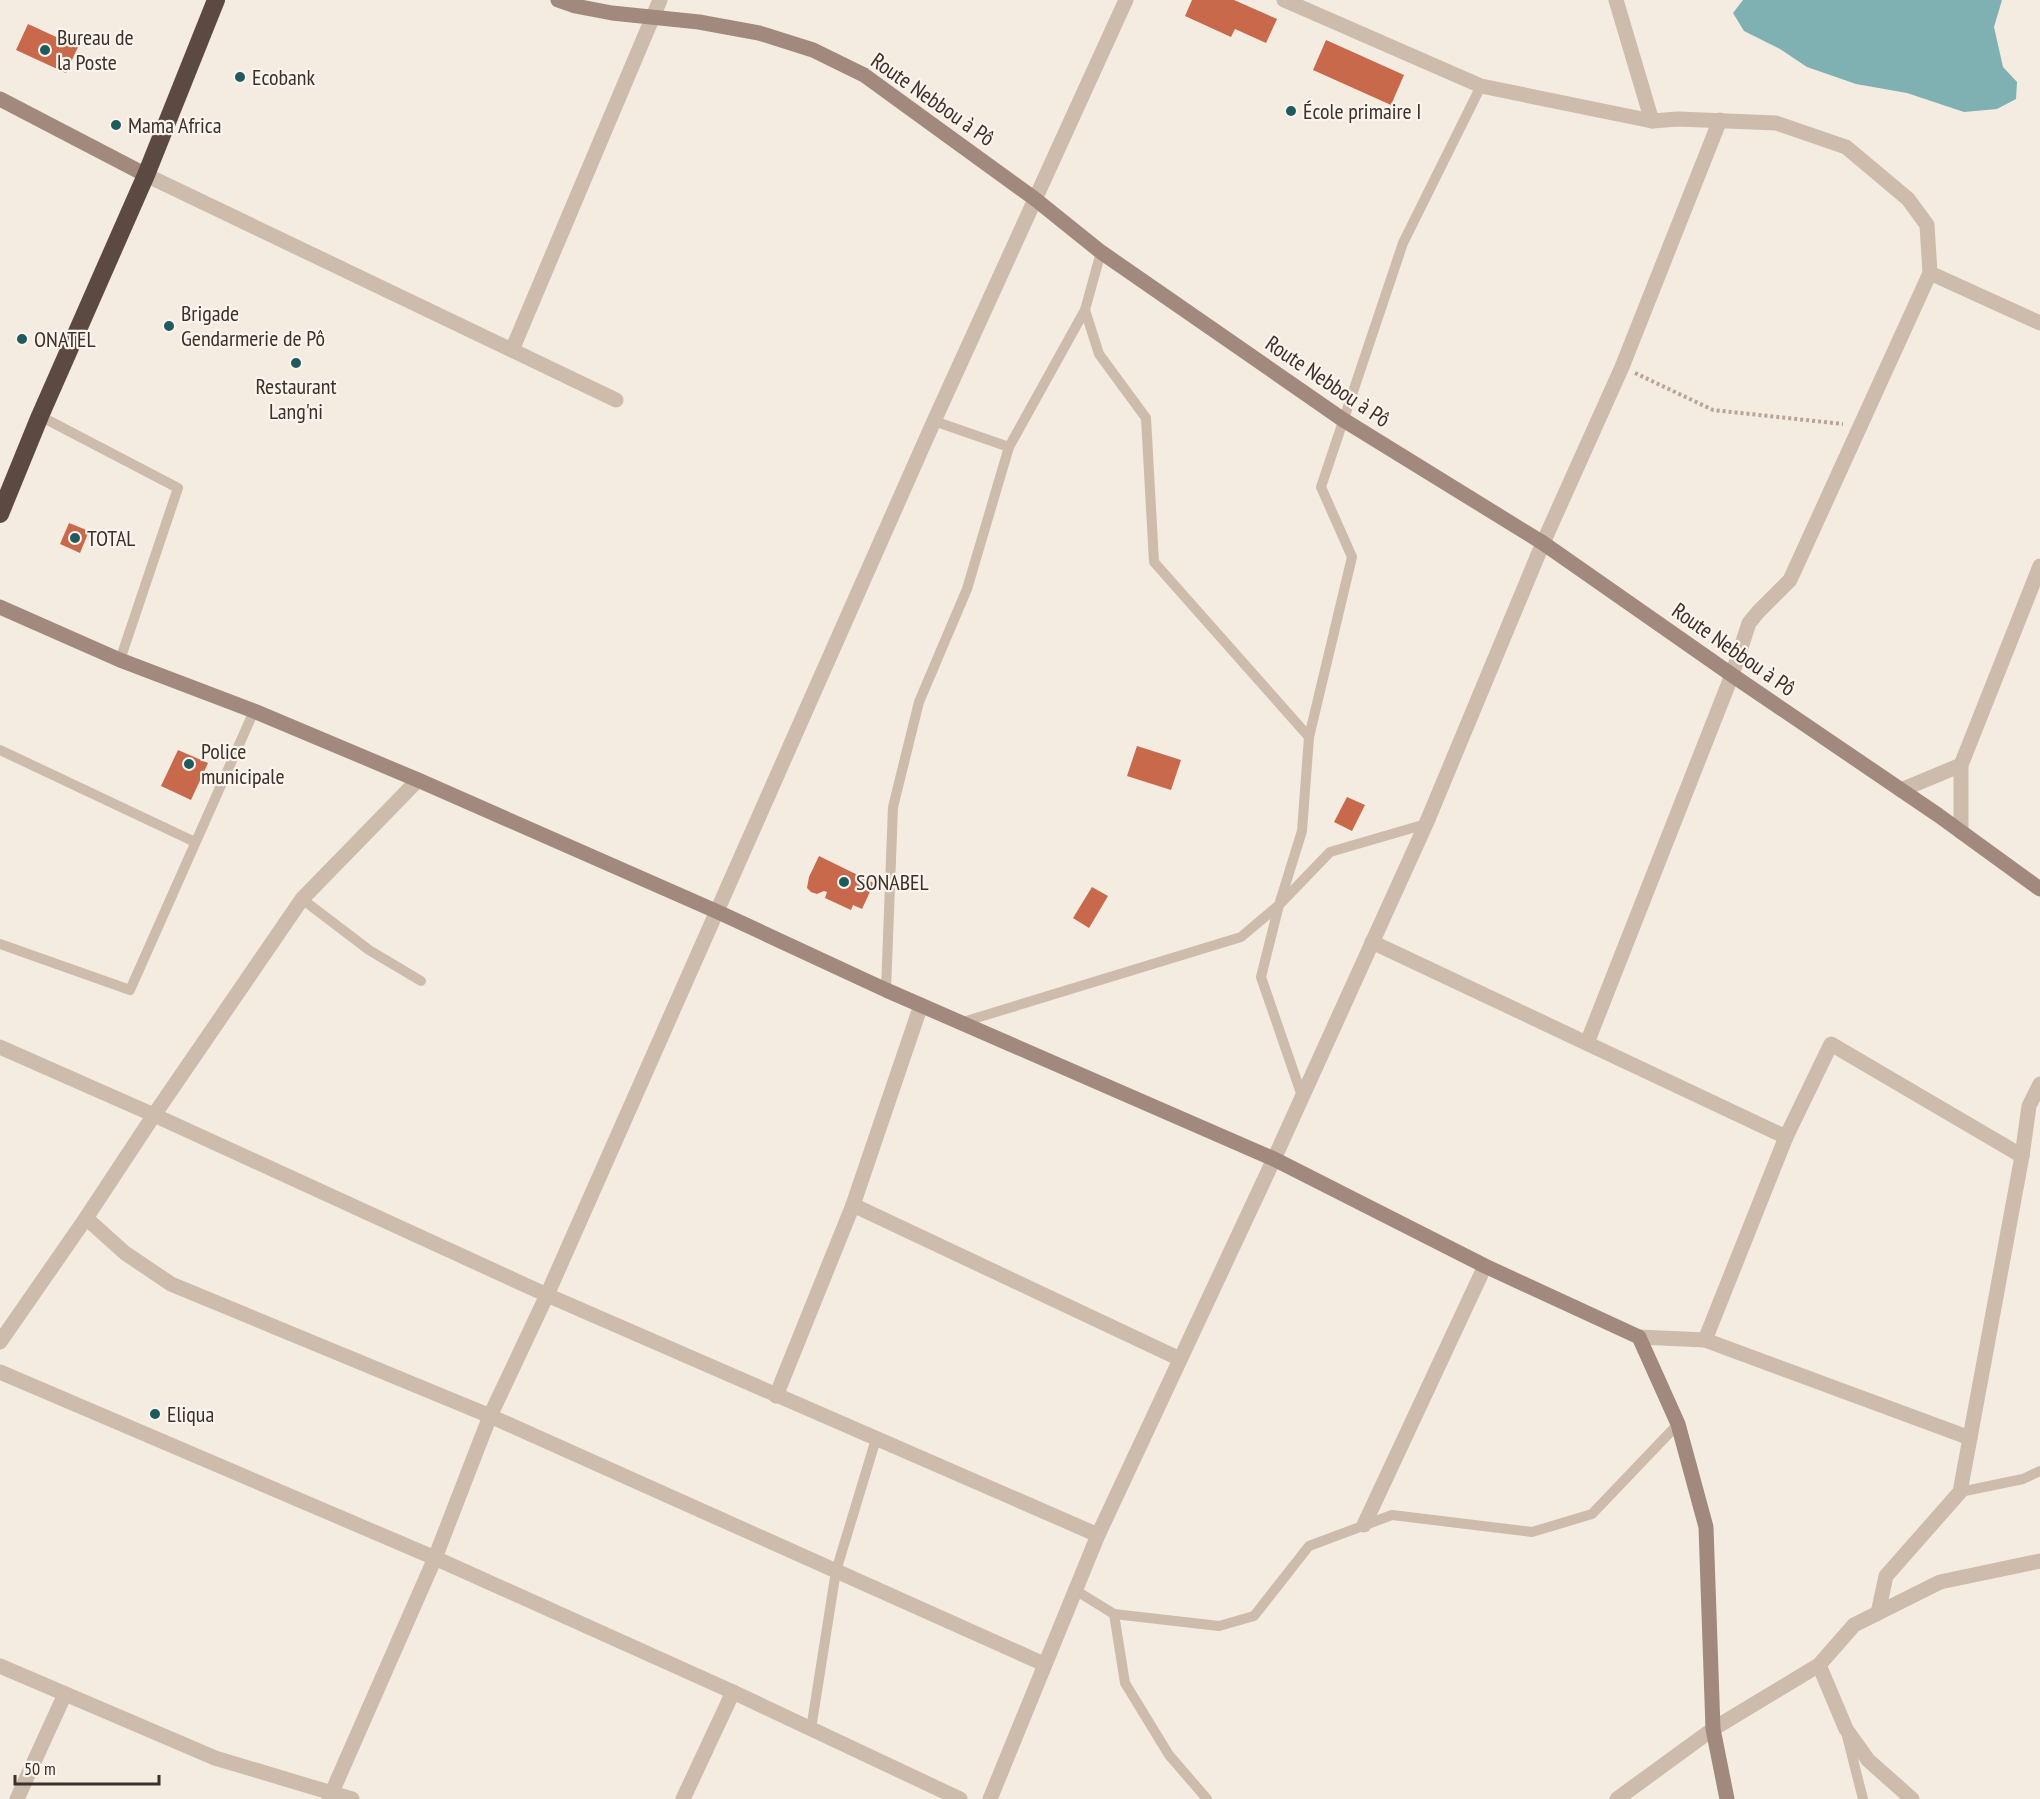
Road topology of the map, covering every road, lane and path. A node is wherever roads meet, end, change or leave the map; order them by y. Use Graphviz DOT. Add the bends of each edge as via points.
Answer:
graph roads {
  1 [pos="216,0"];
  2 [pos="558,0"];
  3 [pos="660,0"];
  4 [pos="1126,0"];
  5 [pos="1284,0"];
  6 [pos="1616,0"];
  7 [pos="652,16"];
  8 [pos="1481,86"];
  9 [pos="0,99"];
  10 [pos="1720,120"];
  11 [pos="1652,121"];
  12 [pos="146,175"];
  13 [pos="1035,199"];
  14 [pos="1101,252"];
  15 [pos="1930,273"];
  16 [pos="1085,310"];
  17 [pos="2040,323"];
  18 [pos="512,350"];
  19 [pos="1622,367"];
  20 [pos="616,400"];
  21 [pos="40,416"];
  22 [pos="1342,419"];
  23 [pos="934,421"];
  24 [pos="1859,426"];
  25 [pos="1008,447"];
  26 [pos="0,514"];
  27 [pos="1543,543"];
  28 [pos="2040,566"];
  29 [pos="0,607"];
  30 [pos="120,660"];
  31 [pos="1732,675"];
  32 [pos="254,711"];
  33 [pos="1309,737"];
  34 [pos="0,750"];
  35 [pos="1961,765"];
  36 [pos="418,780"];
  37 [pos="1901,790"];
  38 [pos="1426,824"];
  39 [pos="1961,832"];
  40 [pos="195,842"];
  41 [pos="2040,889"];
  42 [pos="302,899"];
  43 [pos="1279,905"];
  44 [pos="718,912"];
  45 [pos="1372,942"];
  46 [pos="0,944"];
  47 [pos="421,981"];
  48 [pos="886,990"];
  49 [pos="921,1005"];
  50 [pos="963,1022"];
  51 [pos="1587,1043"];
  52 [pos="0,1047"];
  53 [pos="2040,1084"];
  54 [pos="1302,1096"];
  55 [pos="154,1115"];
  56 [pos="1786,1137"];
  57 [pos="2022,1155"];
  58 [pos="1274,1159"];
  59 [pos="853,1205"];
  60 [pos="86,1218"];
  61 [pos="1485,1266"];
  62 [pos="547,1295"];
  63 [pos="1639,1337"];
  64 [pos="1705,1340"];
  65 [pos="0,1342"];
  66 [pos="1180,1359"];
  67 [pos="0,1372"];
  68 [pos="776,1396"];
  69 [pos="490,1416"];
  70 [pos="1678,1424"];
  71 [pos="1971,1438"];
  72 [pos="876,1439"];
  73 [pos="2040,1471"];
  74 [pos="1960,1492"];
  75 [pos="1364,1526"];
  76 [pos="1098,1535"];
  77 [pos="435,1558"];
  78 [pos="2040,1561"];
  79 [pos="836,1571"];
  80 [pos="1075,1590"];
  81 [pos="1878,1613"];
  82 [pos="1114,1614"];
  83 [pos="1044,1664"];
  84 [pos="1819,1665"];
  85 [pos="0,1666"];
  86 [pos="733,1692"];
  87 [pos="65,1694"];
  88 [pos="811,1729"];
  89 [pos="1713,1729"];
  90 [pos="1846,1730"];
  91 [pos="330,1796"];
  92 [pos="17,1799"];
  93 [pos="352,1799"];
  94 [pos="683,1799"];
  95 [pos="960,1799"];
  96 [pos="990,1799"];
  97 [pos="1207,1799"];
  98 [pos="1617,1799"];
  99 [pos="1726,1799"];
  100 [pos="1863,1799"];
  101 [pos="1912,1799"];
  1 -- 12 [label="highway"];
  2 -- 7 [label="street, Route Nebbou à Pô" via="612,14"];
  3 -- 7 [label="street"];
  4 -- 13 [label="street"];
  5 -- 8 [label="street"];
  6 -- 11 [label="street"];
  7 -- 13 [label="street, Route Nebbou à Pô" via="759,33 813,50 864,75"];
  7 -- 18 [label="street"];
  8 -- 11 [label="street"];
  8 -- 22 [label="lane" via="1402,243"];
  9 -- 12 [label="street"];
  10 -- 11 [label="street"];
  10 -- 15 [label="street" via="1776,123 1846,147 1908,199 1927,225"];
  10 -- 19 [label="street"];
  12 -- 18 [label="street"];
  12 -- 21 [label="highway"];
  13 -- 14 [label="street, Route Nebbou à Pô"];
  13 -- 23 [label="street"];
  14 -- 16 [label="lane"];
  14 -- 22 [label="street, Route Nebbou à Pô"];
  15 -- 17 [label="street"];
  15 -- 24 [label="street"];
  16 -- 25 [label="lane"];
  16 -- 33 [label="lane" via="1099,354 1146,418 1154,562"];
  18 -- 20 [label="street"];
  19 -- 24 [label="path" via="1713,410"];
  19 -- 27 [label="street"];
  21 -- 26 [label="highway"];
  21 -- 30 [label="lane" via="178,488"];
  22 -- 27 [label="street, Route Nebbou à Pô"];
  22 -- 33 [label="lane" via="1321,487 1352,557"];
  23 -- 25 [label="lane"];
  23 -- 44 [label="street"];
  24 -- 31 [label="street" via="1790,580 1749,623"];
  25 -- 48 [label="lane" via="967,589 920,702 893,807"];
  27 -- 31 [label="street, Route Nebbou à Pô"];
  27 -- 38 [label="street"];
  28 -- 35 [label="street"];
  29 -- 30 [label="street"];
  30 -- 32 [label="street"];
  31 -- 37 [label="street, Route Nebbou à Pô"];
  31 -- 51 [label="street"];
  32 -- 36 [label="street"];
  32 -- 40 [label="lane"];
  33 -- 43 [label="lane" via="1302,831"];
  34 -- 40 [label="lane"];
  35 -- 37 [label="street"];
  35 -- 39 [label="street"];
  36 -- 42 [label="street"];
  36 -- 44 [label="street"];
  37 -- 39 [label="street, Route Nebbou à Pô"];
  38 -- 43 [label="lane" via="1330,852"];
  38 -- 45 [label="street"];
  39 -- 41 [label="street, Route Nebbou à Pô"];
  40 -- 46 [label="lane" via="130,990"];
  42 -- 47 [label="lane" via="369,950"];
  42 -- 55 [label="street"];
  43 -- 50 [label="lane" via="1241,937"];
  43 -- 54 [label="lane" via="1261,977"];
  44 -- 48 [label="street"];
  44 -- 62 [label="street"];
  45 -- 51 [label="street"];
  45 -- 54 [label="street"];
  48 -- 49 [label="street"];
  49 -- 50 [label="street"];
  49 -- 59 [label="street"];
  50 -- 58 [label="street"];
  51 -- 56 [label="street"];
  52 -- 55 [label="street"];
  53 -- 57 [label="street" via="2029,1106"];
  54 -- 58 [label="street"];
  55 -- 60 [label="street"];
  55 -- 62 [label="street"];
  56 -- 57 [label="street" via="1831,1044"];
  56 -- 64 [label="street"];
  57 -- 71 [label="street"];
  58 -- 61 [label="street"];
  58 -- 66 [label="street"];
  59 -- 66 [label="street"];
  59 -- 68 [label="street"];
  60 -- 65 [label="street"];
  60 -- 69 [label="street" via="124,1253 171,1284"];
  61 -- 63 [label="street"];
  61 -- 75 [label="street"];
  62 -- 68 [label="street"];
  62 -- 69 [label="street"];
  63 -- 64 [label="street"];
  63 -- 70 [label="street"];
  64 -- 71 [label="street"];
  66 -- 76 [label="street"];
  67 -- 77 [label="street"];
  68 -- 72 [label="street"];
  69 -- 77 [label="street"];
  69 -- 79 [label="street"];
  70 -- 75 [label="lane" via="1592,1514 1532,1533 1392,1515"];
  70 -- 89 [label="street" via="1706,1527"];
  71 -- 74 [label="street"];
  72 -- 76 [label="street"];
  72 -- 79 [label="lane"];
  73 -- 74 [label="lane" via="2023,1479"];
  74 -- 81 [label="street" via="1886,1576"];
  75 -- 82 [label="lane" via="1309,1546 1254,1616 1219,1626"];
  76 -- 80 [label="street"];
  77 -- 86 [label="street"];
  77 -- 91 [label="street"];
  78 -- 81 [label="street" via="1940,1582"];
  79 -- 83 [label="street"];
  79 -- 88 [label="lane"];
  80 -- 82 [label="lane"];
  80 -- 83 [label="street"];
  81 -- 84 [label="street" via="1854,1625"];
  82 -- 97 [label="lane" via="1125,1683 1169,1755"];
  83 -- 96 [label="street"];
  84 -- 89 [label="street"];
  84 -- 90 [label="street"];
  85 -- 87 [label="street"];
  86 -- 88 [label="street"];
  86 -- 94 [label="street"];
  87 -- 91 [label="street" via="215,1758"];
  87 -- 92 [label="street"];
  88 -- 95 [label="street"];
  89 -- 98 [label="street"];
  89 -- 99 [label="street"];
  90 -- 100 [label="lane"];
  90 -- 101 [label="street" via="1868,1760"];
  91 -- 93 [label="street"];
}
